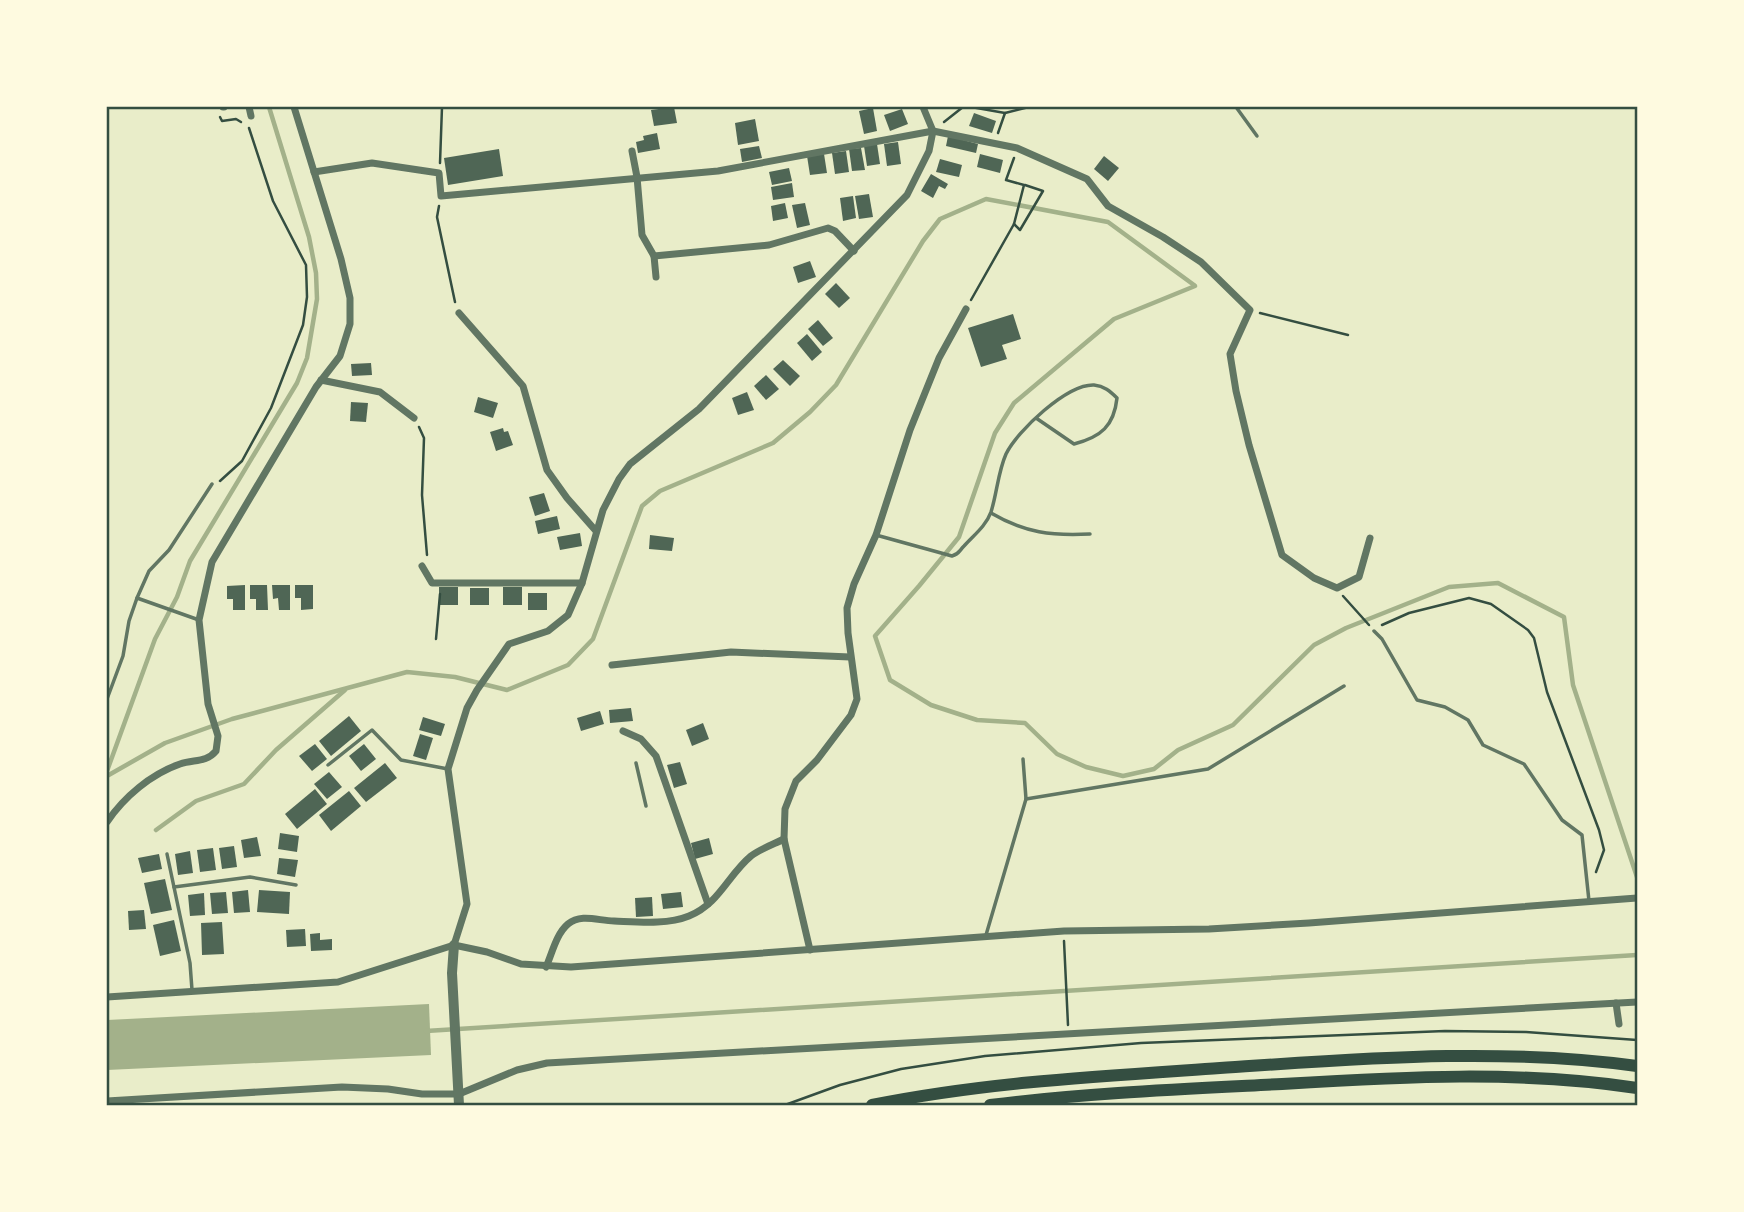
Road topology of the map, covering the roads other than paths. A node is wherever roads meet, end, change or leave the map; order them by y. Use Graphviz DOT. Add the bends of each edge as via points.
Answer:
graph roads {
  1 [pos="249,107"];
  2 [pos="294,107"];
  3 [pos="923,107"];
  4 [pos="1236,107"];
  5 [pos="251,116"];
  6 [pos="933,131"];
  7 [pos="1257,136"];
  8 [pos="632,151"];
  9 [pos="314,172"];
  10 [pos="637,177"];
  11 [pos="854,251"];
  12 [pos="654,256"];
  13 [pos="656,277"];
  14 [pos="966,309"];
  15 [pos="458,313"];
  16 [pos="321,380"];
  17 [pos="414,418"];
  18 [pos="1036,418"];
  19 [pos="212,484"];
  20 [pos="990,513"];
  21 [pos="596,531"];
  22 [pos="1090,534"];
  23 [pos="876,535"];
  24 [pos="1370,538"];
  25 [pos="422,566"];
  26 [pos="582,583"];
  27 [pos="137,598"];
  28 [pos="199,620"];
  29 [pos="1372,629"];
  30 [pos="850,657"];
  31 [pos="612,665"];
  32 [pos="1344,686"];
  33 [pos="107,699"];
  34 [pos="623,731"];
  35 [pos="1023,759"];
  36 [pos="636,763"];
  37 [pos="328,765"];
  38 [pos="448,769"];
  39 [pos="1026,799"];
  40 [pos="646,806"];
  41 [pos="107,822"];
  42 [pos="784,839"];
  43 [pos="167,854"];
  44 [pos="296,885"];
  45 [pos="174,887"];
  46 [pos="1637,898"];
  47 [pos="1593,901"];
  48 [pos="708,904"];
  49 [pos="986,937"];
  50 [pos="454,945"];
  51 [pos="810,950"];
  52 [pos="546,967"];
  53 [pos="192,992"];
  54 [pos="107,997"];
  55 [pos="1637,1002"];
  56 [pos="1616,1003"];
  57 [pos="1619,1024"];
  58 [pos="1637,1066"];
  59 [pos="1637,1088"];
  60 [pos="459,1094"];
  61 [pos="107,1101"];
  62 [pos="459,1105"];
  63 [pos="872,1105"];
  64 [pos="990,1105"];
  1 -- 5 [label="street"];
  2 -- 9 [label="street"];
  3 -- 6 [label="street"];
  4 -- 7 [label="lane"];
  6 -- 10 [label="street" via="718,171"];
  6 -- 11 [label="street" via="912,187"];
  6 -- 24 [label="street" via="1017,148 1087,178 1108,205 1201,262 1250,310 1230,354 1246,431 1282,555 1337,588 1359,577"];
  8 -- 10 [label="street"];
  9 -- 10 [label="street" via="372,163 439,173 441,196"];
  9 -- 16 [label="street" via="350,298 340,356"];
  10 -- 12 [label="street" via="642,235"];
  11 -- 12 [label="street" via="828,228 769,245"];
  11 -- 21 [label="street" via="699,409 630,464"];
  12 -- 13 [label="street"];
  14 -- 23 [label="street" via="939,358 909,430"];
  15 -- 21 [label="street" via="523,386 547,470"];
  16 -- 17 [label="street" via="380,392"];
  16 -- 28 [label="street" via="212,562"];
  18 -- 18 [label="lane" via="1074,391 1093,385 1108,389 1117,398 1108,426 1095,437 1074,444"];
  18 -- 20 [label="lane" via="1016,436 1005,455"];
  19 -- 27 [label="lane" via="169,550 149,570"];
  20 -- 22 [label="lane" via="1046,535"];
  20 -- 23 [label="lane" via="978,533 952,556"];
  21 -- 26 [label="street"];
  23 -- 30 [label="street" via="848,608"];
  25 -- 26 [label="street" via="432,583"];
  26 -- 38 [label="street" via="563,621 509,644 495,661 467,708"];
  27 -- 28 [label="lane"];
  27 -- 33 [label="lane"];
  28 -- 41 [label="street" via="208,704 218,736 216,751 146,782"];
  29 -- 47 [label="lane" via="1417,700 1445,707 1468,720 1483,745 1524,764 1562,820 1582,835"];
  30 -- 31 [label="street" via="731,652"];
  30 -- 42 [label="street" via="857,699 851,715 796,781 785,809"];
  32 -- 39 [label="lane" via="1208,769"];
  34 -- 48 [label="street" via="642,739 656,756"];
  35 -- 39 [label="lane"];
  36 -- 40 [label="lane"];
  37 -- 38 [label="lane" via="372,730 401,760"];
  38 -- 50 [label="street" via="467,904"];
  39 -- 49 [label="lane"];
  42 -- 48 [label="street" via="751,856"];
  42 -- 51 [label="street"];
  43 -- 45 [label="lane"];
  44 -- 45 [label="lane" via="250,877"];
  45 -- 53 [label="lane"];
  46 -- 47 [label="street"];
  47 -- 49 [label="street" via="1209,929 1064,930"];
  48 -- 52 [label="street" via="689,916 654,922 575,920 559,936"];
  49 -- 51 [label="street"];
  50 -- 52 [label="street"];
  50 -- 53 [label="street" via="338,982"];
  50 -- 60 [label="street"];
  51 -- 52 [label="street"];
  53 -- 54 [label="street"];
  55 -- 56 [label="street"];
  56 -- 57 [label="street"];
  56 -- 60 [label="street" via="547,1063"];
  58 -- 63 [label="main road" via="1455,1054 986,1086"];
  59 -- 64 [label="main road" via="1593,1081 1384,1078"];
  60 -- 61 [label="street" via="342,1087"];
  60 -- 62 [label="street"];
}
